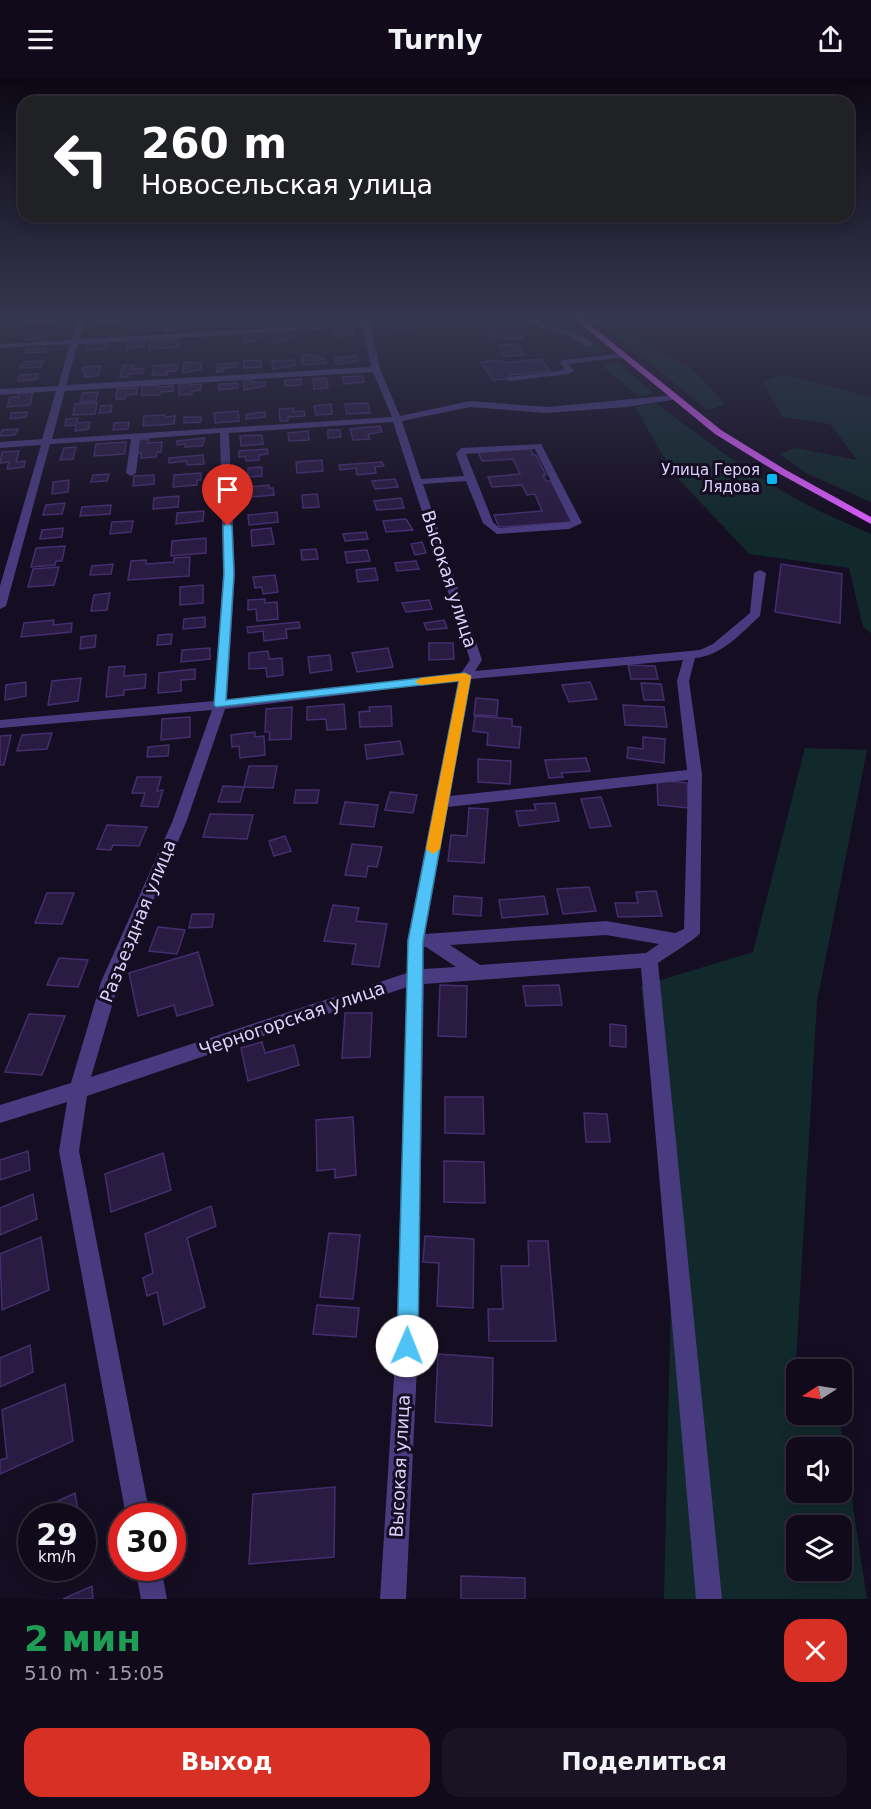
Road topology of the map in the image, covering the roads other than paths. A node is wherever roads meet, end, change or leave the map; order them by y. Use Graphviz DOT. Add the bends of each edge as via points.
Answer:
graph roads {
  1 [pos="61,386"];
  2 [pos="108,386"];
  3 [pos="383,386"];
  4 [pos="659,386"];
  5 [pos="60,389"];
  6 [pos="0,392"];
  7 [pos="672,397"];
  8 [pos="397,419"];
  9 [pos="224,430"];
  10 [pos="136,436"];
  11 [pos="45,442"];
  12 [pos="0,445"];
  13 [pos="131,473"];
  14 [pos="470,478"];
  15 [pos="797,480"];
  16 [pos="417,482"];
  17 [pos="871,514"];
  18 [pos="871,520"];
  19 [pos="760,573"];
  20 [pos="0,606"];
  21 [pos="690,655"];
  22 [pos="465,676"];
  23 [pos="220,705"];
  24 [pos="0,724"];
  25 [pos="695,774"];
  26 [pos="442,802"];
  27 [pos="684,937"];
  28 [pos="422,941"];
  29 [pos="649,960"];
  30 [pos="477,972"];
  31 [pos="416,977"];
  32 [pos="78,1090"];
  33 [pos="0,1114"];
  34 [pos="136,1503"];
  35 [pos="151,1581"];
  36 [pos="154,1599"];
  37 [pos="393,1599"];
  38 [pos="709,1599"];
  1 -- 5 [label="street"];
  2 -- 5 [label="street"];
  3 -- 8 [label="street, Высокая улица"];
  4 -- 7 [label="main road"];
  5 -- 6 [label="street"];
  5 -- 11 [label="street"];
  7 -- 8 [label="street" via="547,410 470,404"];
  7 -- 15 [label="main road" via="734,443"];
  8 -- 9 [label="street"];
  8 -- 16 [label="street, Высокая улица"];
  9 -- 10 [label="street"];
  9 -- 23 [label="street, Разъездная улица" via="229,574"];
  10 -- 11 [label="street"];
  10 -- 13 [label="street"];
  11 -- 12 [label="street"];
  11 -- 20 [label="street"];
  14 -- 14 [label="street" via="488,523 497,531 577,523 538,446 464,450 461,454"];
  14 -- 16 [label="street"];
  15 -- 17 [label="main road"];
  15 -- 18 [label="main road"];
  16 -- 22 [label="street, Высокая улица" via="476,660"];
  19 -- 21 [label="street" via="756,614 717,646"];
  21 -- 22 [label="street"];
  21 -- 25 [label="street" via="683,681"];
  22 -- 23 [label="street"];
  22 -- 26 [label="street, Высокая улица"];
  23 -- 24 [label="street"];
  23 -- 32 [label="street, Разъездная улица" via="180,820 110,982"];
  25 -- 26 [label="street"];
  25 -- 27 [label="street"];
  26 -- 28 [label="street, Высокая улица"];
  27 -- 28 [label="street" via="606,928"];
  27 -- 29 [label="street"];
  28 -- 30 [label="street"];
  28 -- 31 [label="street, Высокая улица"];
  29 -- 30 [label="street, Черногорская улица"];
  29 -- 38 [label="street"];
  30 -- 31 [label="street, Черногорская улица"];
  31 -- 32 [label="street, Черногорская улица"];
  31 -- 37 [label="street, Высокая улица" via="407,1346"];
  32 -- 33 [label="street, Черногорская улица"];
  32 -- 34 [label="street, Разъездная улица" via="69,1151"];
  35 -- 36 [label="street"];
}
